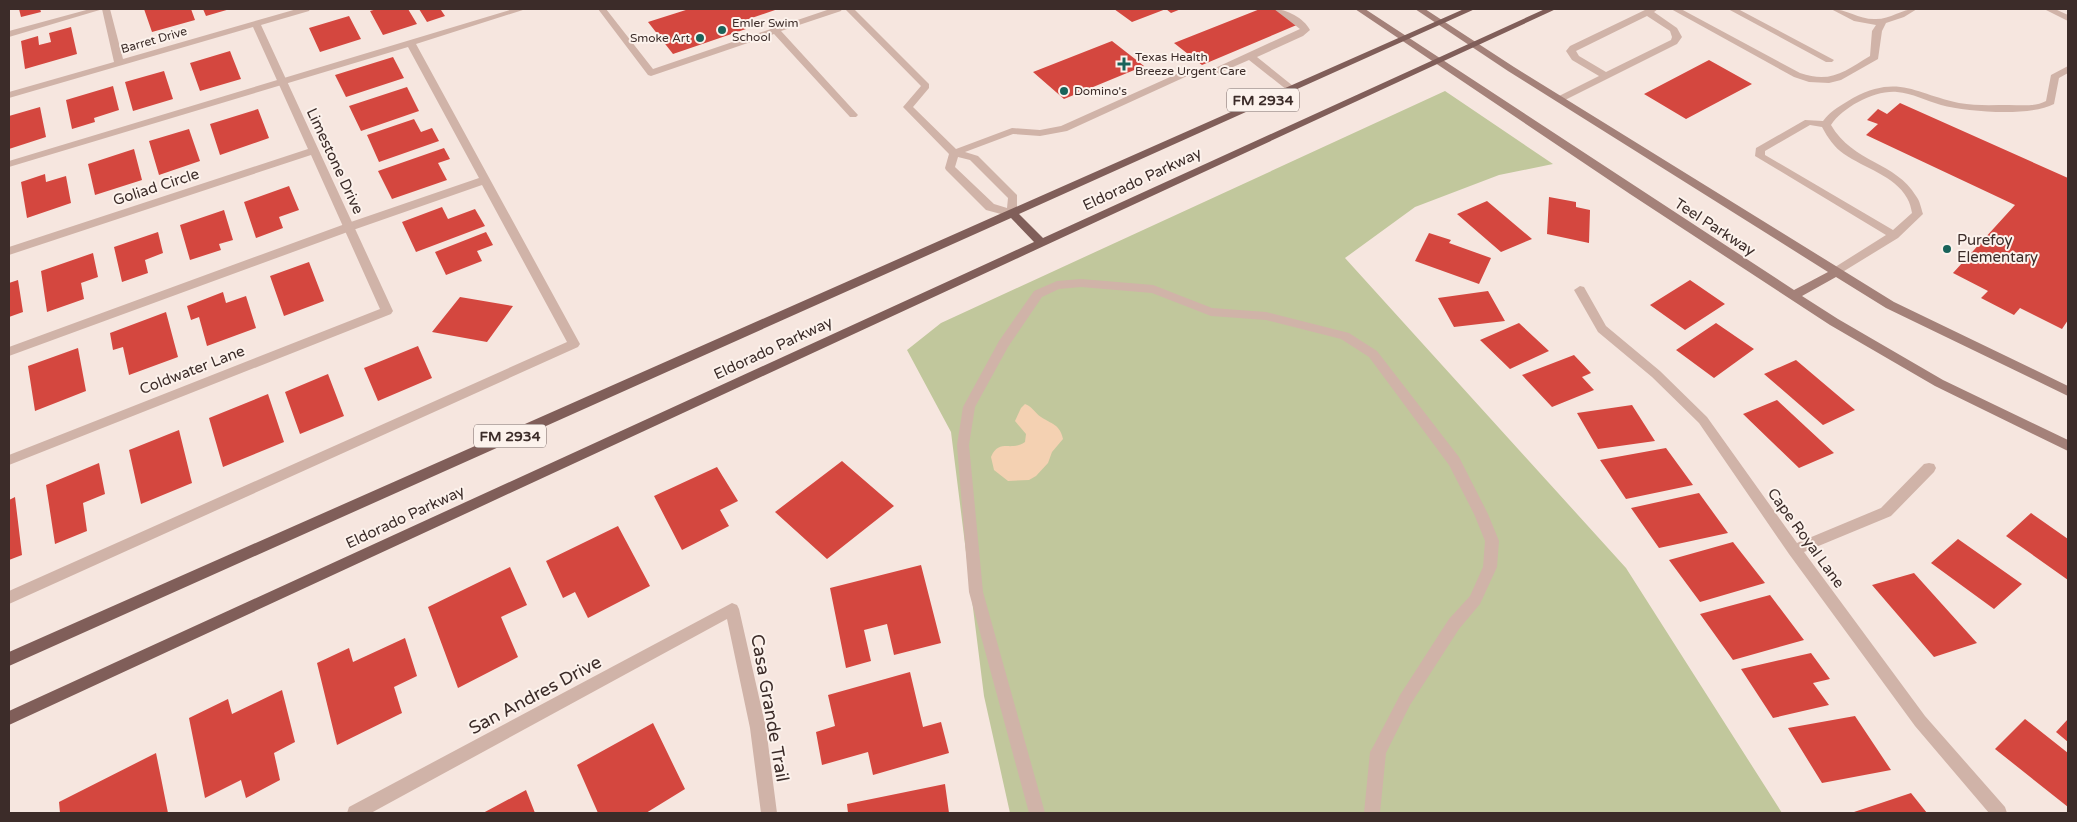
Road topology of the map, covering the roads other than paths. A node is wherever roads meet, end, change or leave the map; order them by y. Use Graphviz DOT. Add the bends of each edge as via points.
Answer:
graph roads {
  1 [pos="99,9"];
  2 [pos="106,9"];
  3 [pos="306,9"];
  4 [pos="522,9"];
  5 [pos="602,9"];
  6 [pos="838,9"];
  7 [pos="849,9"];
  8 [pos="1278,9"];
  9 [pos="1359,9"];
  10 [pos="1419,9"];
  11 [pos="1471,9"];
  12 [pos="1552,9"];
  13 [pos="1675,9"];
  14 [pos="1732,9"];
  15 [pos="1835,9"];
  16 [pos="1913,9"];
  17 [pos="2048,9"];
  18 [pos="1651,10"];
  19 [pos="2068,18"];
  20 [pos="1440,22"];
  21 [pos="1882,22"];
  22 [pos="256,23"];
  23 [pos="776,31"];
  24 [pos="9,34"];
  25 [pos="1403,38"];
  26 [pos="411,44"];
  27 [pos="1475,45"];
  28 [pos="1250,56"];
  29 [pos="1829,60"];
  30 [pos="1439,62"];
  31 [pos="119,63"];
  32 [pos="2068,69"];
  33 [pos="1606,76"];
  34 [pos="282,81"];
  35 [pos="1290,88"];
  36 [pos="9,95"];
  37 [pos="1560,99"];
  38 [pos="853,115"];
  39 [pos="1826,125"];
  40 [pos="314,151"];
  41 [pos="954,153"];
  42 [pos="9,164"];
  43 [pos="485,180"];
  44 [pos="1012,213"];
  45 [pos="349,227"];
  46 [pos="1894,234"];
  47 [pos="1042,244"];
  48 [pos="9,251"];
  49 [pos="1836,272"];
  50 [pos="1580,290"];
  51 [pos="1793,296"];
  52 [pos="387,311"];
  53 [pos="9,352"];
  54 [pos="2068,392"];
  55 [pos="2068,446"];
  56 [pos="9,460"];
  57 [pos="1930,468"];
  58 [pos="1794,550"];
  59 [pos="9,598"];
  60 [pos="732,609"];
  61 [pos="9,659"];
  62 [pos="9,718"];
  63 [pos="355,813"];
  64 [pos="769,813"];
  65 [pos="1038,813"];
  66 [pos="1372,813"];
  67 [pos="1999,813"];
  1 -- 24 [label="street"];
  2 -- 31 [label="street"];
  3 -- 22 [label="street, Barret Drive"];
  4 -- 26 [label="street"];
  5 -- 23 [label="street" via="651,72"];
  6 -- 23 [label="street"];
  7 -- 41 [label="street" via="926,86 908,107"];
  8 -- 28 [label="street" via="1305,30"];
  9 -- 25 [label="main road, Teel Parkway"];
  10 -- 20 [label="main road, Teel Parkway"];
  11 -- 20 [label="main road, Eldorado Parkway / FM 2934"];
  12 -- 27 [label="main road, Eldorado Parkway / FM 2934"];
  13 -- 21 [label="street" via="1797,75 1817,82 1839,77 1875,56 1877,31"];
  14 -- 29 [label="street"];
  15 -- 21 [label="street" via="1865,22"];
  16 -- 21 [label="street" via="1891,21"];
  17 -- 19 [label="street"];
  18 -- 33 [label="street" via="1674,30 1677,37 1674,42"];
  18 -- 33 [label="street" via="1573,48 1571,54 1575,58"];
  20 -- 25 [label="main road, Eldorado Parkway / FM 2934"];
  20 -- 27 [label="main road, Teel Parkway"];
  22 -- 31 [label="street, Barret Drive"];
  22 -- 34 [label="street, Limestone Drive"];
  23 -- 38 [label="street"];
  25 -- 30 [label="main road, Teel Parkway"];
  25 -- 35 [label="main road, Eldorado Parkway / FM 2934"];
  26 -- 34 [label="street"];
  26 -- 43 [label="street"];
  27 -- 30 [label="main road, Eldorado Parkway / FM 2934"];
  27 -- 37 [label="main road, Teel Parkway"];
  28 -- 35 [label="street"];
  28 -- 41 [label="street" via="1214,72 1182,75 1063,129 1045,133 1012,131"];
  30 -- 47 [label="main road, Eldorado Parkway / FM 2934"];
  30 -- 51 [label="main road, Teel Parkway"];
  31 -- 36 [label="street, Barret Drive"];
  32 -- 39 [label="street" via="2054,76 2051,102 2035,108 1960,106 1901,88 1882,89 1869,92 1840,110"];
  33 -- 37 [label="street"];
  34 -- 40 [label="street, Limestone Drive"];
  34 -- 42 [label="street"];
  35 -- 44 [label="main road, Eldorado Parkway / FM 2934"];
  37 -- 49 [label="main road, Teel Parkway"];
  39 -- 46 [label="street" via="1837,144 1897,179 1914,198 1918,214"];
  39 -- 46 [label="street" via="1809,122 1760,150 1760,156"];
  40 -- 45 [label="street, Limestone Drive"];
  40 -- 48 [label="street, Goliad Circle"];
  41 -- 44 [label="street" via="974,158 1013,197"];
  41 -- 44 [label="street" via="950,168 990,207"];
  43 -- 45 [label="street"];
  43 -- 59 [label="street" via="574,344"];
  44 -- 47 [label="main road"];
  44 -- 61 [label="main road, Eldorado Parkway / FM 2934"];
  45 -- 52 [label="street, Limestone Drive"];
  45 -- 53 [label="street"];
  46 -- 49 [label="street"];
  47 -- 62 [label="main road, Eldorado Parkway / FM 2934"];
  49 -- 51 [label="main road"];
  49 -- 54 [label="main road, Teel Parkway" via="1890,305"];
  50 -- 58 [label="street, Cape Royal Lane" via="1602,329 1704,420"];
  51 -- 55 [label="main road, Teel Parkway" via="1939,383"];
  52 -- 56 [label="street, Coldwater Lane"];
  57 -- 58 [label="street" via="1886,512"];
  58 -- 67 [label="street, Cape Royal Lane" via="1920,721"];
  60 -- 63 [label="street, San Andres Drive"];
  60 -- 64 [label="street, Casa Grande Trail" via="758,728"];
  65 -- 66 [label="street" via="976,592 963,445 969,407 1003,344 1038,294 1057,285 1081,283 1153,289 1211,312 1266,316 1345,336 1373,354 1454,461 1492,541 1490,567 1475,600 1454,624 1410,693 1378,752"];
}
